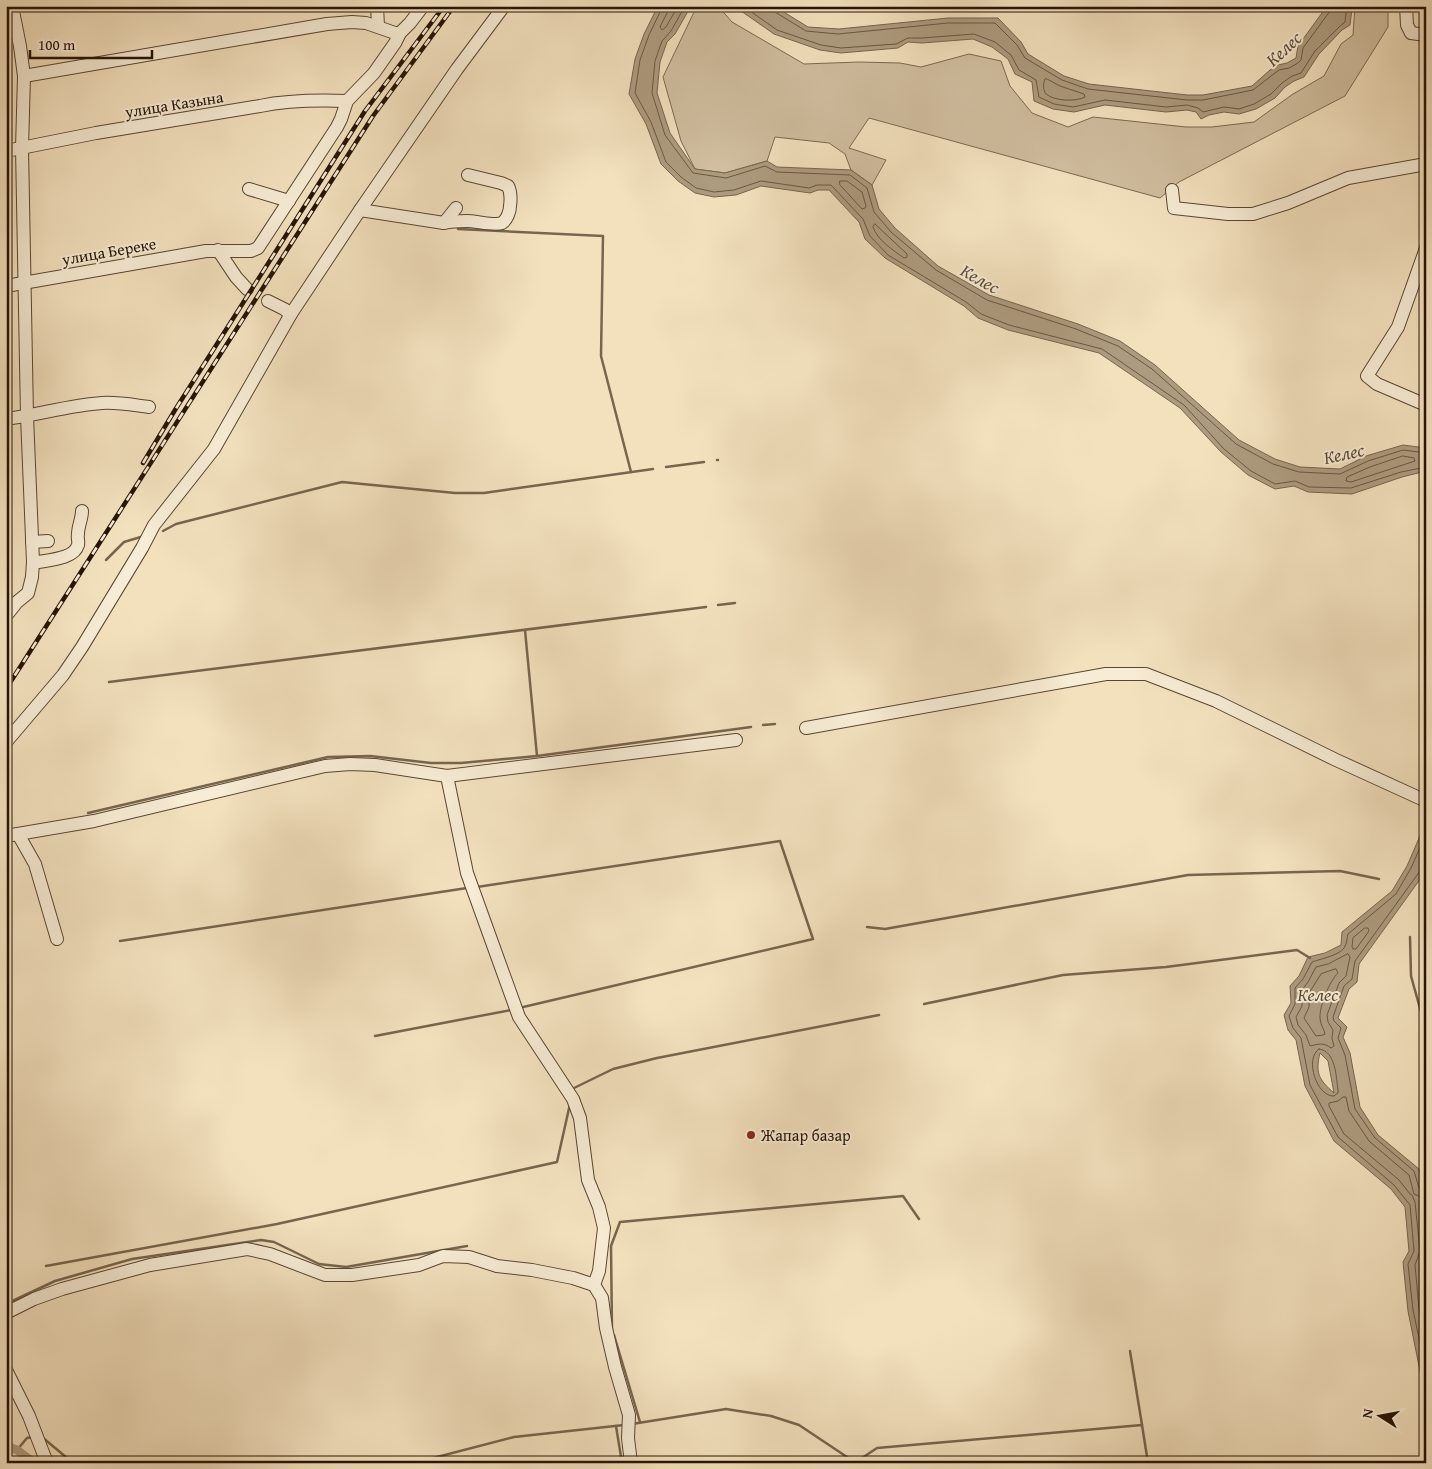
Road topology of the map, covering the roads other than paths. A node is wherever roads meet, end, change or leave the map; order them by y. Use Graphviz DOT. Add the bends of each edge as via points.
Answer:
graph roads {
  1 [pos="12,6"];
  2 [pos="377,6"];
  3 [pos="423,6"];
  4 [pos="504,6"];
  5 [pos="1406,6"];
  6 [pos="378,26"];
  7 [pos="400,33"];
  8 [pos="1426,35"];
  9 [pos="24,76"];
  10 [pos="348,101"];
  11 [pos="22,148"];
  12 [pos="6,151"];
  13 [pos="1426,164"];
  14 [pos="468,175"];
  15 [pos="248,189"];
  16 [pos="1172,190"];
  17 [pos="288,200"];
  18 [pos="456,208"];
  19 [pos="360,210"];
  20 [pos="444,222"];
  21 [pos="1426,248"];
  22 [pos="218,250"];
  23 [pos="25,282"];
  24 [pos="6,286"];
  25 [pos="247,289"];
  26 [pos="268,301"];
  27 [pos="291,314"];
  28 [pos="1426,405"];
  29 [pos="149,407"];
  30 [pos="26,416"];
  31 [pos="6,420"];
  32 [pos="82,511"];
  33 [pos="48,540"];
  34 [pos="32,542"];
  35 [pos="33,564"];
  36 [pos="6,616"];
  37 [pos="806,728"];
  38 [pos="736,740"];
  39 [pos="6,742"];
  40 [pos="447,776"];
  41 [pos="1423,800"];
  42 [pos="12,835"];
  43 [pos="57,939"];
  44 [pos="594,1285"];
  45 [pos="6,1313"];
  46 [pos="6,1370"];
  47 [pos="46,1463"];
  48 [pos="631,1463"];
  1 -- 9 [label="street"];
  2 -- 6 [label="street"];
  3 -- 7 [label="street"];
  4 -- 19 [label="street"];
  5 -- 8 [label="street" via="1411,33"];
  6 -- 7 [label="street"];
  6 -- 9 [label="street" via="352,22 326,24"];
  7 -- 10 [label="street" via="374,72"];
  9 -- 11 [label="street"];
  10 -- 11 [label="street, улица Казына" via="279,102"];
  10 -- 17 [label="street" via="341,119"];
  11 -- 12 [label="street, улица Казына"];
  11 -- 23 [label="street"];
  13 -- 16 [label="street" via="1348,178 1253,214 1174,208"];
  14 -- 20 [label="street" via="508,186 510,207 507,218 500,224"];
  15 -- 17 [label="street"];
  17 -- 22 [label="street, улица Береке" via="258,248 252,251"];
  18 -- 20 [label="street"];
  19 -- 20 [label="street"];
  19 -- 27 [label="street"];
  21 -- 28 [label="street" via="1398,327 1367,376 1377,384"];
  22 -- 23 [label="street, улица Береке"];
  22 -- 25 [label="street"];
  23 -- 24 [label="street, улица Береке"];
  23 -- 30 [label="street"];
  26 -- 27 [label="street"];
  27 -- 39 [label="street" via="214,449 154,525 63,674"];
  29 -- 30 [label="street" via="104,403"];
  30 -- 31 [label="street"];
  30 -- 34 [label="street"];
  32 -- 35 [label="street" via="74,552"];
  33 -- 34 [label="street"];
  34 -- 35 [label="street"];
  35 -- 36 [label="street" via="28,593"];
  37 -- 41 [label="street" via="1106,674 1146,674 1216,701"];
  38 -- 40 [label="street"];
  40 -- 42 [label="street" via="374,765 325,766 94,820"];
  40 -- 44 [label="street" via="467,873 519,1017 573,1099 580,1118 588,1180 604,1228 600,1271"];
  42 -- 43 [label="street" via="35,864"];
  44 -- 45 [label="street" via="573,1278 497,1266 469,1257 443,1256 419,1265 352,1275 325,1275 270,1254 247,1249 150,1265 34,1298"];
  44 -- 48 [label="street" via="602,1298 613,1359 629,1415"];
  46 -- 47 [label="street" via="30,1416"];
}
